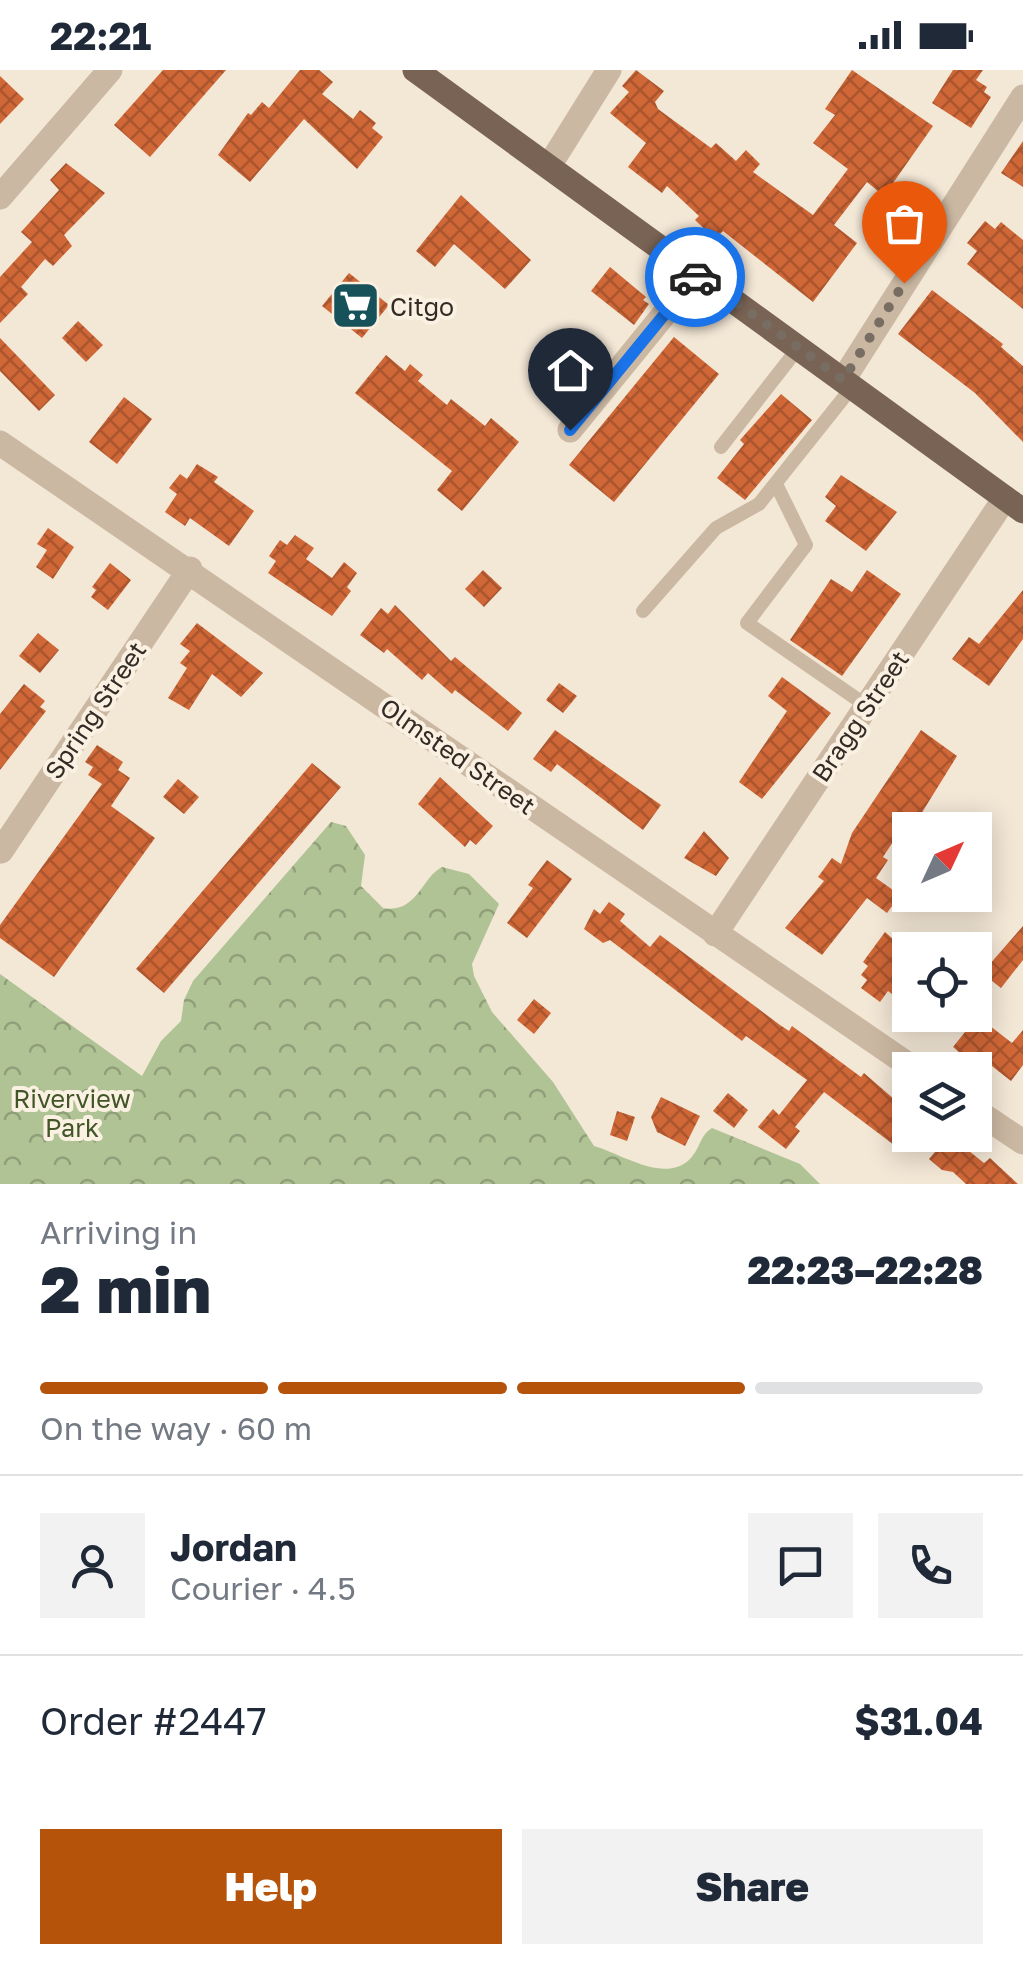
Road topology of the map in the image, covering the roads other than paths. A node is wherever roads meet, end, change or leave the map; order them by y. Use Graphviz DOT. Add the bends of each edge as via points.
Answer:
graph roads {
  1 [pos="110,70"];
  2 [pos="416,70"];
  3 [pos="608,70"];
  4 [pos="1023,97"];
  5 [pos="549,166"];
  6 [pos="0,198"];
  7 [pos="697,274"];
  8 [pos="799,347"];
  9 [pos="848,383"];
  10 [pos="570,430"];
  11 [pos="0,444"];
  12 [pos="721,446"];
  13 [pos="776,484"];
  14 [pos="1018,506"];
  15 [pos="190,569"];
  16 [pos="643,611"];
  17 [pos="867,706"];
  18 [pos="1,852"];
  19 [pos="715,934"];
  20 [pos="892,1054"];
  21 [pos="992,1121"];
  22 [pos="1022,1141"];
  1 -- 6 [label="street"];
  2 -- 5 [label="main road"];
  3 -- 5 [label="street"];
  4 -- 9 [label="street"];
  5 -- 7 [label="main road"];
  7 -- 8 [label="main road"];
  7 -- 10 [label="street"];
  8 -- 9 [label="main road"];
  8 -- 12 [label="lane"];
  9 -- 13 [label="lane"];
  9 -- 14 [label="main road"];
  11 -- 15 [label="street, Olmsted Street"];
  13 -- 16 [label="lane" via="760,504 716,528"];
  13 -- 17 [label="lane" via="806,545 747,623"];
  14 -- 17 [label="street, Bragg Street"];
  15 -- 18 [label="street, Spring Street"];
  15 -- 19 [label="street, Olmsted Street"];
  17 -- 19 [label="street, Bragg Street"];
  19 -- 20 [label="street, Olmsted Street"];
  21 -- 22 [label="street"];
}
